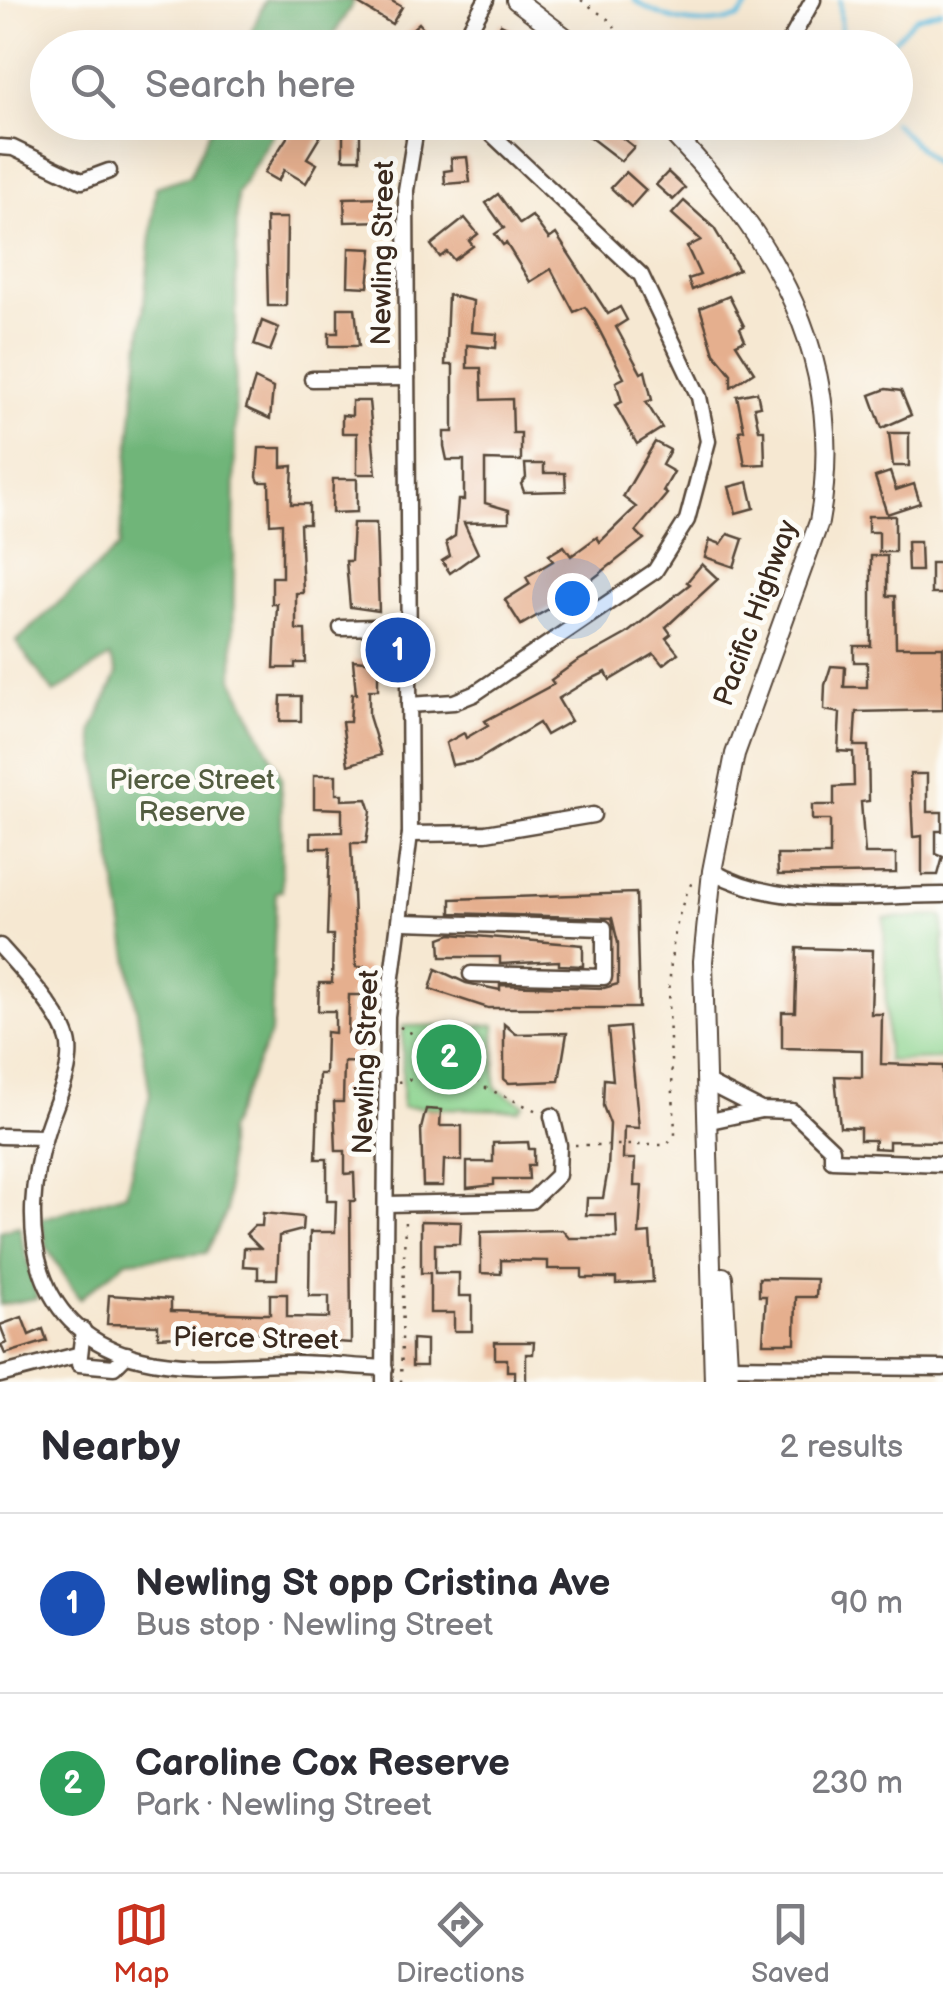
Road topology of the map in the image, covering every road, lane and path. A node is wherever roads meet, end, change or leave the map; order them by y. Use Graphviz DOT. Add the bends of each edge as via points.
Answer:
graph roads {
  1 [pos="486,0"];
  2 [pos="516,0"];
  3 [pos="581,0"];
  4 [pos="814,0"];
  5 [pos="468,30"];
  6 [pos="556,30"];
  7 [pos="617,30"];
  8 [pos="796,30"];
  9 [pos="415,140"];
  10 [pos="497,140"];
  11 [pos="679,140"];
  12 [pos="0,148"];
  13 [pos="109,171"];
  14 [pos="407,378"];
  15 [pos="312,379"];
  16 [pos="409,626"];
  17 [pos="341,628"];
  18 [pos="409,705"];
  19 [pos="593,815"];
  20 [pos="410,834"];
  21 [pos="706,871"];
  22 [pos="943,894"];
  23 [pos="402,922"];
  24 [pos="0,946"];
  25 [pos="470,974"];
  26 [pos="388,1016"];
  27 [pos="445,1051"];
  28 [pos="708,1083"];
  29 [pos="387,1084"];
  30 [pos="528,1108"];
  31 [pos="761,1110"];
  32 [pos="552,1116"];
  33 [pos="710,1122"];
  34 [pos="0,1136"];
  35 [pos="44,1136"];
  36 [pos="559,1145"];
  37 [pos="943,1164"];
  38 [pos="386,1204"];
  39 [pos="405,1204"];
  40 [pos="83,1330"];
  41 [pos="127,1354"];
  42 [pos="78,1355"];
  43 [pos="943,1368"];
  44 [pos="722,1374"];
  45 [pos="384,1375"];
  46 [pos="0,1376"];
  47 [pos="401,1382"];
  1 -- 5 [label="street"];
  2 -- 6 [label="main road"];
  3 -- 7 [label="path"];
  4 -- 8 [label="street"];
  9 -- 14 [label="street, Newling Street" via="406,190"];
  10 -- 18 [label="street" via="641,274 698,396 707,457 679,537 655,571 474,694"];
  11 -- 21 [label="main road, Pacific Highway" via="735,200 781,272 809,343 824,440 819,522 735,754"];
  12 -- 13 [label="street" via="82,181"];
  14 -- 15 [label="street"];
  14 -- 16 [label="street, Newling Street"];
  16 -- 17 [label="street"];
  16 -- 18 [label="street, Newling Street"];
  18 -- 20 [label="street, Newling Street"];
  19 -- 20 [label="street" via="486,833"];
  20 -- 23 [label="street, Newling Street"];
  21 -- 22 [label="street" via="775,896"];
  21 -- 28 [label="main road, Pacific Highway"];
  21 -- 36 [label="path" via="682,900 671,969 675,1134 667,1145"];
  23 -- 25 [label="street" via="604,928 604,977"];
  23 -- 26 [label="street, Newling Street"];
  24 -- 35 [label="street, Pierce Street" via="69,1042 68,1067"];
  26 -- 27 [label="path"];
  26 -- 29 [label="street, Newling Street"];
  27 -- 29 [label="path" via="416,1078"];
  27 -- 30 [label="path" via="486,1088"];
  28 -- 31 [label="street"];
  28 -- 33 [label="main road, Pacific Highway"];
  29 -- 38 [label="street, Newling Street"];
  31 -- 33 [label="street"];
  31 -- 37 [label="street" via="792,1110 832,1149 832,1160"];
  32 -- 36 [label="street"];
  33 -- 44 [label="main road, Pacific Highway"];
  34 -- 35 [label="street"];
  35 -- 40 [label="street, Pierce Street" via="31,1216 34,1252 46,1289"];
  36 -- 39 [label="street" via="558,1175 532,1201"];
  38 -- 39 [label="street"];
  38 -- 45 [label="street, Newling Street"];
  39 -- 47 [label="path"];
  40 -- 41 [label="street, Pierce Street"];
  40 -- 42 [label="street"];
  41 -- 42 [label="street, Pierce Street" via="114,1367 79,1364"];
  41 -- 45 [label="street, Pierce Street" via="177,1366 296,1363"];
  42 -- 46 [label="street, Pierce Street"];
  43 -- 44 [label="street" via="800,1363"];
}
